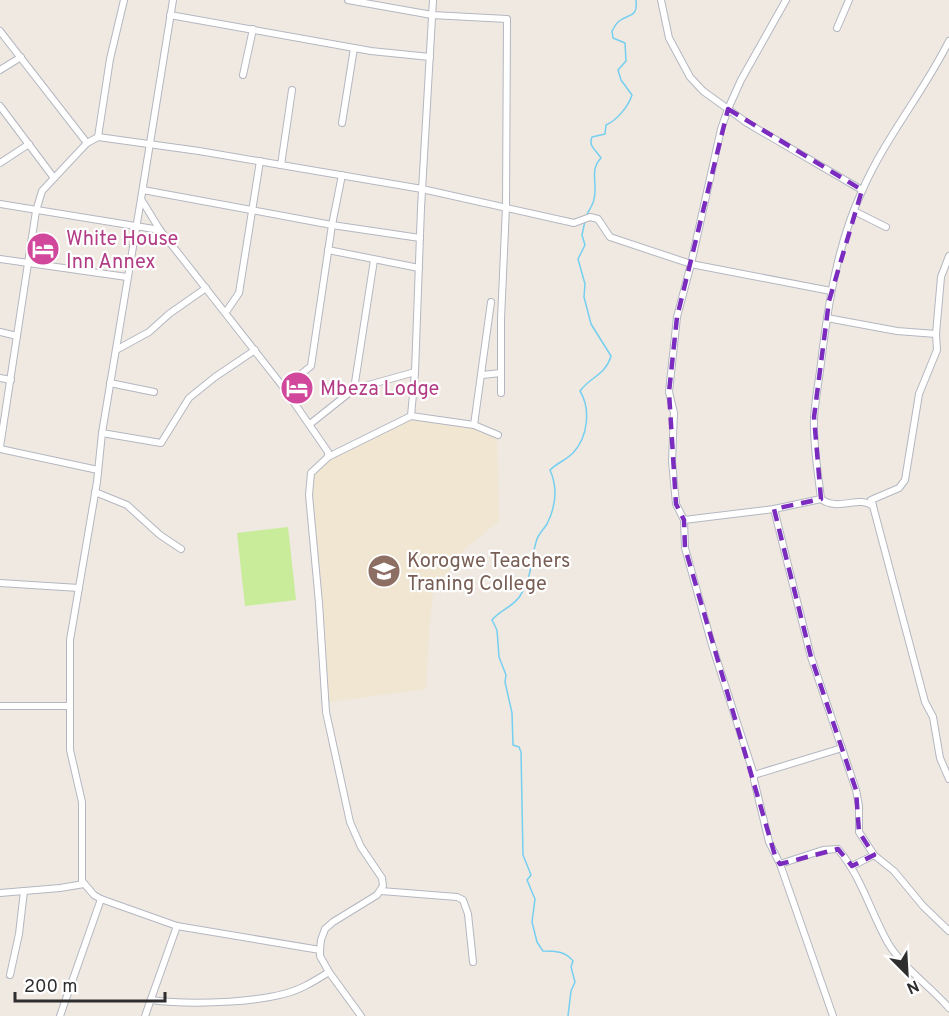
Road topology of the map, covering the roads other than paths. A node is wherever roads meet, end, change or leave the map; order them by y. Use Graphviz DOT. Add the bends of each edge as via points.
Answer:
graph roads {
  1 [pos="124,0"];
  2 [pos="173,0"];
  3 [pos="348,0"];
  4 [pos="433,0"];
  5 [pos="662,0"];
  6 [pos="786,0"];
  7 [pos="849,0"];
  8 [pos="170,15"];
  9 [pos="432,15"];
  10 [pos="837,28"];
  11 [pos="253,29"];
  12 [pos="0,31"];
  13 [pos="949,41"];
  14 [pos="354,48"];
  15 [pos="21,57"];
  16 [pos="430,57"];
  17 [pos="0,70"];
  18 [pos="243,75"];
  19 [pos="292,90"];
  20 [pos="0,106"];
  21 [pos="728,109"];
  22 [pos="342,123"];
  23 [pos="98,137"];
  24 [pos="87,143"];
  25 [pos="29,144"];
  26 [pos="150,144"];
  27 [pos="260,161"];
  28 [pos="0,163"];
  29 [pos="281,165"];
  30 [pos="342,175"];
  31 [pos="54,178"];
  32 [pos="422,189"];
  33 [pos="142,190"];
  34 [pos="862,190"];
  35 [pos="141,199"];
  36 [pos="0,204"];
  37 [pos="506,207"];
  38 [pos="253,210"];
  39 [pos="36,211"];
  40 [pos="854,211"];
  41 [pos="332,225"];
  42 [pos="136,227"];
  43 [pos="886,227"];
  44 [pos="160,230"];
  45 [pos="420,238"];
  46 [pos="328,250"];
  47 [pos="949,256"];
  48 [pos="0,259"];
  49 [pos="374,260"];
  50 [pos="28,262"];
  51 [pos="691,264"];
  52 [pos="419,268"];
  53 [pos="128,277"];
  54 [pos="206,288"];
  55 [pos="831,291"];
  56 [pos="490,302"];
  57 [pos="226,312"];
  58 [pos="827,318"];
  59 [pos="0,332"];
  60 [pos="936,334"];
  61 [pos="17,336"];
  62 [pos="116,350"];
  63 [pos="255,350"];
  64 [pos="415,372"];
  65 [pos="501,373"];
  66 [pos="482,375"];
  67 [pos="0,378"];
  68 [pos="11,380"];
  69 [pos="110,383"];
  70 [pos="284,388"];
  71 [pos="354,389"];
  72 [pos="154,392"];
  73 [pos="501,393"];
  74 [pos="411,416"];
  75 [pos="310,424"];
  76 [pos="474,425"];
  77 [pos="102,433"];
  78 [pos="498,435"];
  79 [pos="0,448"];
  80 [pos="328,457"];
  81 [pos="98,470"];
  82 [pos="95,492"];
  83 [pos="821,499"];
  84 [pos="873,506"];
  85 [pos="774,509"];
  86 [pos="684,520"];
  87 [pos="181,549"];
  88 [pos="0,583"];
  89 [pos="79,588"];
  90 [pos="0,706"];
  91 [pos="70,706"];
  92 [pos="842,748"];
  93 [pos="754,775"];
  94 [pos="949,779"];
  95 [pos="874,855"];
  96 [pos="780,864"];
  97 [pos="852,866"];
  98 [pos="84,884"];
  99 [pos="24,891"];
  100 [pos="381,891"];
  101 [pos="0,893"];
  102 [pos="101,899"];
  103 [pos="177,926"];
  104 [pos="949,931"];
  105 [pos="320,950"];
  106 [pos="473,962"];
  107 [pos="329,972"];
  108 [pos="10,975"];
  109 [pos="151,1000"];
  110 [pos="949,1008"];
  111 [pos="60,1016"];
  112 [pos="145,1016"];
  113 [pos="361,1016"];
  114 [pos="833,1016"];
  1 -- 23 [label="street"];
  2 -- 8 [label="street"];
  3 -- 9 [label="street"];
  4 -- 9 [label="street"];
  5 -- 21 [label="street" via="669,38 690,77"];
  6 -- 21 [label="street"];
  7 -- 10 [label="street"];
  8 -- 11 [label="street"];
  8 -- 26 [label="street"];
  9 -- 16 [label="street"];
  9 -- 37 [label="street" via="507,19"];
  11 -- 14 [label="street"];
  11 -- 18 [label="street"];
  12 -- 15 [label="street"];
  13 -- 34 [label="street"];
  14 -- 16 [label="street"];
  14 -- 22 [label="street"];
  15 -- 17 [label="street"];
  15 -- 24 [label="street"];
  16 -- 32 [label="street"];
  19 -- 29 [label="street"];
  20 -- 25 [label="street"];
  21 -- 34 [label="street"];
  21 -- 51 [label="street"];
  23 -- 24 [label="street"];
  23 -- 26 [label="street"];
  24 -- 31 [label="street"];
  25 -- 28 [label="street"];
  25 -- 31 [label="street"];
  26 -- 27 [label="street"];
  26 -- 33 [label="street"];
  27 -- 29 [label="street"];
  27 -- 38 [label="street"];
  29 -- 30 [label="street"];
  30 -- 32 [label="street"];
  30 -- 41 [label="street"];
  31 -- 39 [label="street" via="42,191"];
  32 -- 37 [label="street"];
  32 -- 45 [label="street"];
  33 -- 35 [label="street"];
  33 -- 38 [label="street"];
  34 -- 40 [label="street"];
  35 -- 42 [label="street"];
  35 -- 44 [label="street"];
  36 -- 39 [label="street"];
  37 -- 51 [label="street" via="574,223 590,217 598,219 610,237"];
  37 -- 65 [label="street"];
  38 -- 41 [label="street"];
  38 -- 57 [label="street" via="239,293"];
  39 -- 42 [label="street"];
  39 -- 50 [label="street"];
  40 -- 43 [label="street"];
  40 -- 55 [label="street"];
  41 -- 45 [label="street"];
  41 -- 46 [label="street"];
  42 -- 44 [label="street"];
  42 -- 53 [label="street"];
  44 -- 54 [label="street"];
  45 -- 52 [label="street"];
  46 -- 49 [label="street"];
  46 -- 70 [label="street" via="310,366"];
  47 -- 60 [label="street" via="941,277"];
  48 -- 50 [label="street"];
  49 -- 52 [label="street"];
  49 -- 71 [label="street"];
  50 -- 53 [label="street"];
  50 -- 61 [label="street"];
  51 -- 55 [label="street"];
  51 -- 86 [label="street" via="677,317 669,392 674,413 672,461 676,504"];
  52 -- 64 [label="street"];
  53 -- 62 [label="street"];
  54 -- 57 [label="street"];
  54 -- 62 [label="street" via="149,332"];
  55 -- 58 [label="street"];
  56 -- 66 [label="street"];
  57 -- 63 [label="street"];
  58 -- 60 [label="street"];
  58 -- 83 [label="street" via="814,417"];
  59 -- 61 [label="street"];
  60 -- 84 [label="street" via="937,350 919,394 905,480 900,488 871,500"];
  61 -- 68 [label="street"];
  62 -- 69 [label="street"];
  63 -- 70 [label="street"];
  63 -- 77 [label="street" via="189,398 161,443"];
  64 -- 71 [label="street"];
  64 -- 74 [label="street"];
  65 -- 66 [label="street"];
  65 -- 73 [label="street"];
  66 -- 76 [label="street"];
  67 -- 68 [label="street"];
  68 -- 79 [label="street"];
  69 -- 72 [label="street"];
  69 -- 77 [label="street"];
  70 -- 75 [label="street"];
  71 -- 75 [label="street"];
  74 -- 76 [label="street"];
  74 -- 80 [label="street"];
  75 -- 80 [label="street" via="326,447"];
  76 -- 78 [label="street"];
  77 -- 81 [label="street"];
  79 -- 81 [label="street"];
  80 -- 100 [label="street" via="311,474 309,495 326,712 350,822 382,879"];
  81 -- 82 [label="street"];
  82 -- 87 [label="street" via="127,505"];
  82 -- 89 [label="street"];
  83 -- 84 [label="street" via="827,504 862,502"];
  83 -- 85 [label="street"];
  84 -- 94 [label="street" via="933,717 940,758"];
  85 -- 86 [label="street"];
  85 -- 92 [label="street" via="811,657"];
  86 -- 93 [label="street" via="685,548"];
  88 -- 89 [label="street"];
  89 -- 91 [label="street" via="70,640"];
  90 -- 91 [label="street"];
  91 -- 98 [label="street" via="70,750 82,802"];
  92 -- 93 [label="street"];
  92 -- 95 [label="street" via="856,790 859,832"];
  93 -- 96 [label="street" via="769,842"];
  95 -- 97 [label="street"];
  95 -- 104 [label="street"];
  96 -- 97 [label="street" via="838,849"];
  96 -- 114 [label="street"];
  97 -- 110 [label="street" via="889,944"];
  98 -- 99 [label="street"];
  98 -- 102 [label="street"];
  99 -- 101 [label="street"];
  99 -- 108 [label="street"];
  100 -- 105 [label="street" via="325,929"];
  100 -- 106 [label="street" via="463,900"];
  102 -- 103 [label="street"];
  102 -- 111 [label="street"];
  103 -- 105 [label="street"];
  103 -- 109 [label="street"];
  105 -- 107 [label="street"];
  107 -- 109 [label="street" via="304,987 256,999 176,1003"];
  107 -- 113 [label="street"];
  109 -- 112 [label="street"];
}
